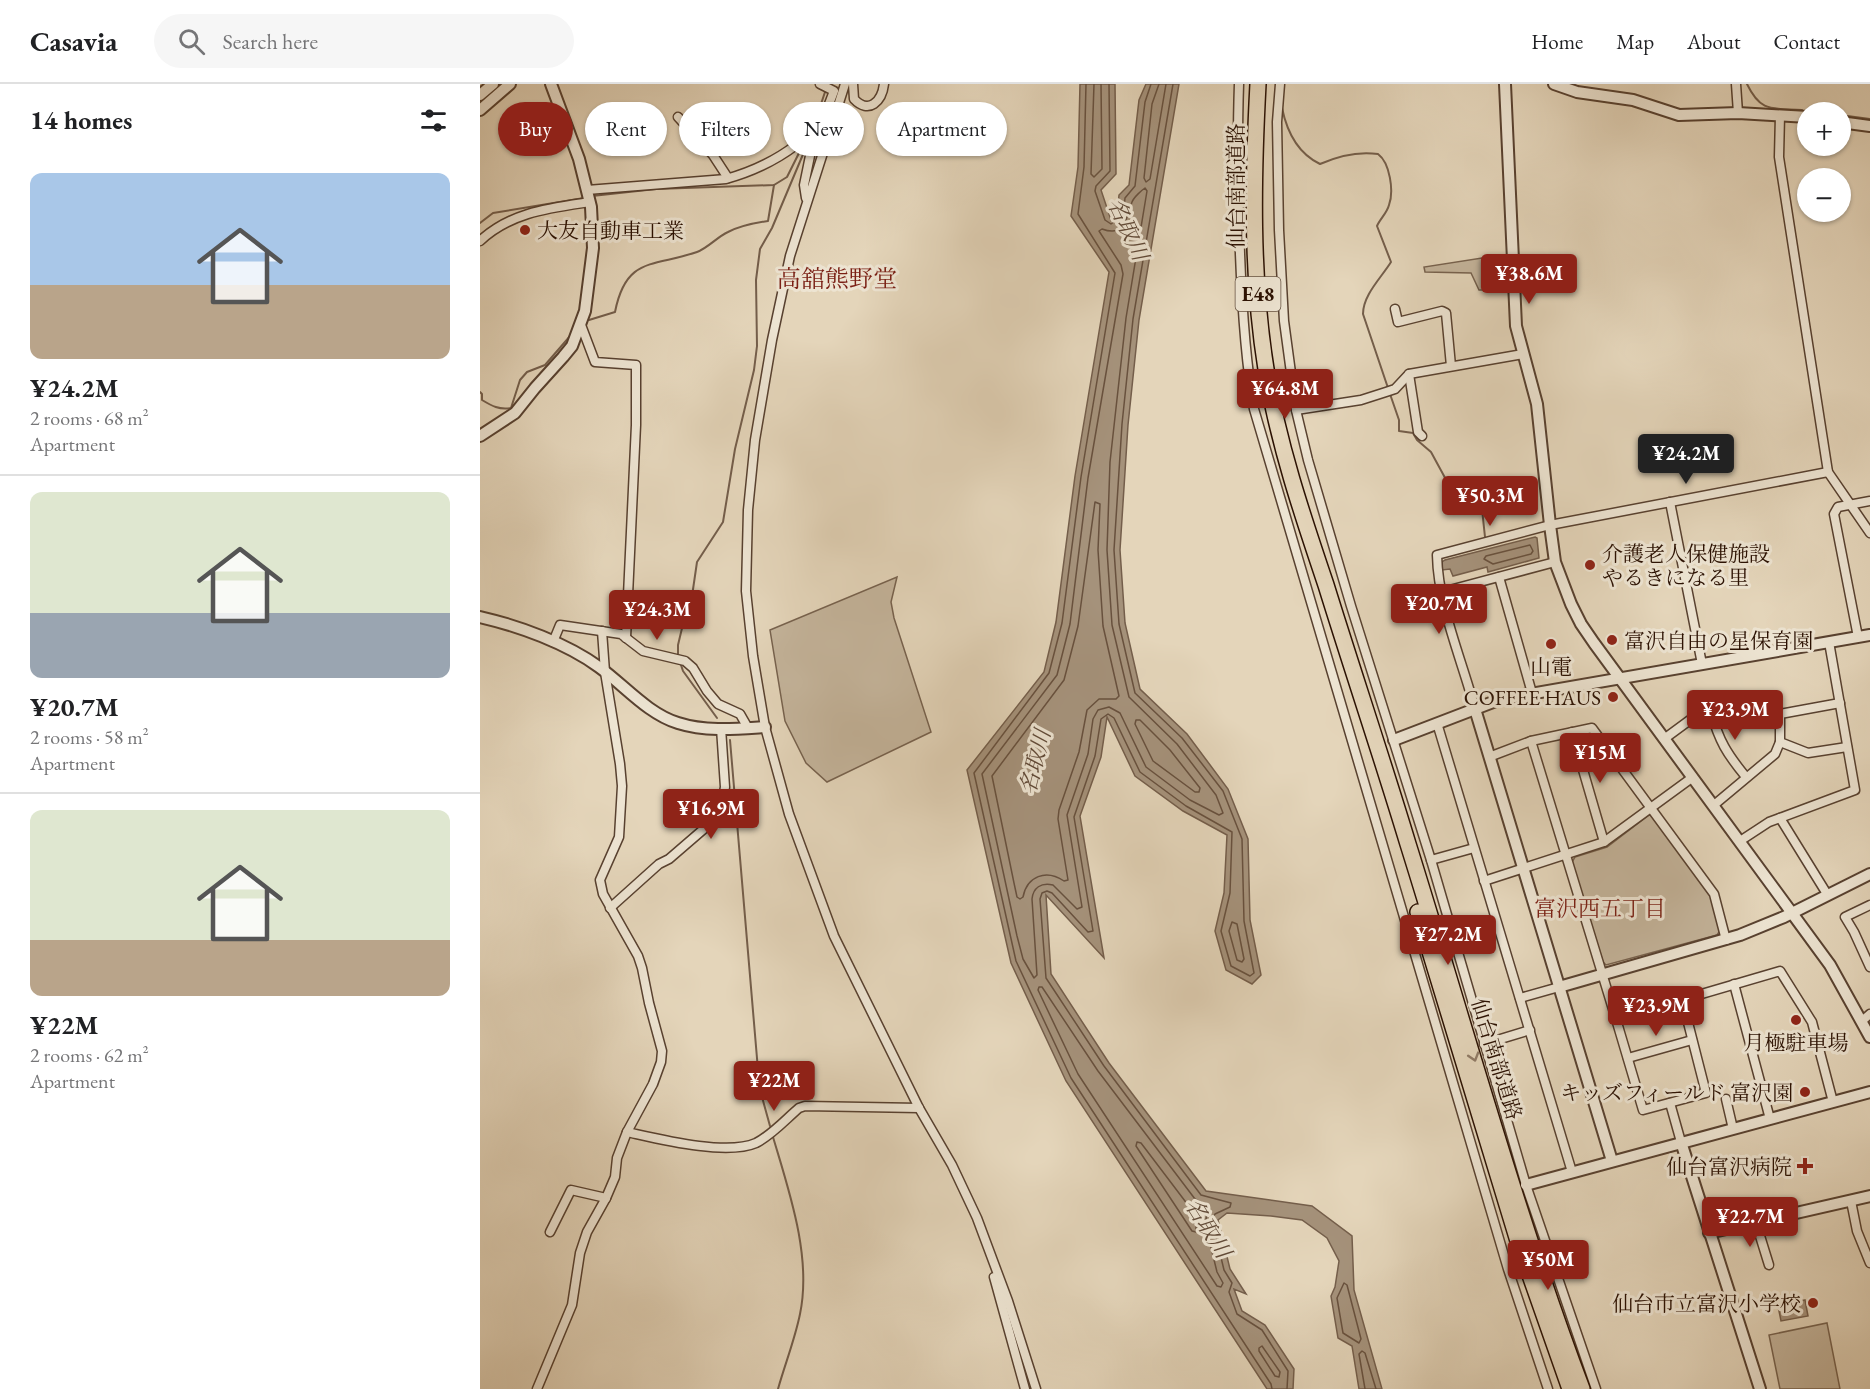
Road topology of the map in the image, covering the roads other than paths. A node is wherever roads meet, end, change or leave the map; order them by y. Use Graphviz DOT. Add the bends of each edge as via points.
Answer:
graph roads {
  1 [pos="493,84"];
  2 [pos="510,84"];
  3 [pos="551,84"];
  4 [pos="845,84"];
  5 [pos="853,84"];
  6 [pos="884,84"];
  7 [pos="1239,84"];
  8 [pos="1257,84"];
  9 [pos="1280,84"];
  10 [pos="1505,84"];
  11 [pos="1554,84"];
  12 [pos="1736,84"];
  13 [pos="829,87"];
  14 [pos="480,95"];
  15 [pos="825,102"];
  16 [pos="480,110"];
  17 [pos="1738,112"];
  18 [pos="1780,116"];
  19 [pos="678,117"];
  20 [pos="1797,117"];
  21 [pos="1851,123"];
  22 [pos="1870,126"];
  23 [pos="783,153"];
  24 [pos="810,156"];
  25 [pos="728,178"];
  26 [pos="589,196"];
  27 [pos="806,201"];
  28 [pos="480,241"];
  29 [pos="1395,309"];
  30 [pos="581,326"];
  31 [pos="1523,354"];
  32 [pos="1451,366"];
  33 [pos="1408,374"];
  34 [pos="1296,410"];
  35 [pos="480,436"];
  36 [pos="1422,436"];
  37 [pos="1828,472"];
  38 [pos="1298,500"];
  39 [pos="1670,501"];
  40 [pos="1870,501"];
  41 [pos="1851,504"];
  42 [pos="1550,525"];
  43 [pos="1870,533"];
  44 [pos="1556,562"];
  45 [pos="1499,578"];
  46 [pos="1442,592"];
  47 [pos="480,617"];
  48 [pos="602,631"];
  49 [pos="1870,635"];
  50 [pos="1858,637"];
  51 [pos="626,638"];
  52 [pos="553,642"];
  53 [pos="1829,642"];
  54 [pos="1701,664"];
  55 [pos="605,672"];
  56 [pos="1621,678"];
  57 [pos="1532,693"];
  58 [pos="1840,703"];
  59 [pos="1475,710"];
  60 [pos="1711,712"];
  61 [pos="1780,714"];
  62 [pos="1437,723"];
  63 [pos="765,727"];
  64 [pos="721,728"];
  65 [pos="748,728"];
  66 [pos="1572,732"];
  67 [pos="1664,739"];
  68 [pos="1394,740"];
  69 [pos="1531,741"];
  70 [pos="1780,742"];
  71 [pos="1847,747"];
  72 [pos="1489,757"];
  73 [pos="1693,777"];
  74 [pos="1746,777"];
  75 [pos="1714,805"];
  76 [pos="1652,808"];
  77 [pos="1780,818"];
  78 [pos="1740,841"];
  79 [pos="1604,842"];
  80 [pos="1474,848"];
  81 [pos="1566,855"];
  82 [pos="1431,860"];
  83 [pos="1523,868"];
  84 [pos="1870,874"];
  85 [pos="1484,881"];
  86 [pos="1827,894"];
  87 [pos="1870,905"];
  88 [pos="610,908"];
  89 [pos="1792,913"];
  90 [pos="1726,940"];
  91 [pos="1870,967"];
  92 [pos="1603,975"];
  93 [pos="1734,984"];
  94 [pos="1559,987"];
  95 [pos="1520,998"];
  96 [pos="1682,999"];
  97 [pos="1866,1017"];
  98 [pos="1616,1019"];
  99 [pos="1530,1030"];
  100 [pos="1870,1037"];
  101 [pos="1692,1040"];
  102 [pos="1484,1044"];
  103 [pos="1628,1058"];
  104 [pos="1870,1092"];
  105 [pos="1726,1099"];
  106 [pos="1833,1102"];
  107 [pos="1670,1103"];
  108 [pos="919,1108"];
  109 [pos="1770,1119"];
  110 [pos="1733,1129"];
  111 [pos="627,1132"];
  112 [pos="1681,1142"];
  113 [pos="1612,1161"];
  114 [pos="1572,1172"];
  115 [pos="1526,1185"];
  116 [pos="1870,1196"];
  117 [pos="606,1198"];
  118 [pos="1851,1201"];
  119 [pos="1756,1223"];
  120 [pos="550,1232"];
  121 [pos="1709,1233"];
  122 [pos="990,1250"];
  123 [pos="1870,1263"];
  124 [pos="1769,1265"];
  125 [pos="537,1389"];
  126 [pos="1025,1389"];
  127 [pos="1036,1389"];
  128 [pos="1548,1389"];
  129 [pos="1570,1389"];
  130 [pos="1582,1389"];
  131 [pos="1596,1389"];
  132 [pos="1760,1389"];
  1 -- 14 [label="street"];
  2 -- 16 [label="street"];
  3 -- 26 [label="street" via="572,135"];
  4 -- 27 [label="street"];
  5 -- 6 [label="street" via="854,99 863,106 878,100"];
  7 -- 128 [label="street" via="1237,159 1242,296 1248,378 1258,429 1508,1269"];
  8 -- 38 [label="highway, 仙台南部道路 / E48" via="1255,244 1259,318 1277,425"];
  9 -- 34 [label="street" via="1279,230 1284,321"];
  10 -- 31 [label="street" via="1516,326"];
  11 -- 17 [label="street" via="1577,92 1633,100 1679,115"];
  12 -- 17 [label="street"];
  13 -- 15 [label="street"];
  17 -- 18 [label="street"];
  18 -- 20 [label="street"];
  18 -- 37 [label="street" via="1779,157"];
  19 -- 25 [label="street"];
  21 -- 22 [label="street"];
  23 -- 25 [label="street"];
  24 -- 27 [label="street" via="804,185"];
  25 -- 26 [label="street"];
  26 -- 28 [label="street" via="532,211 501,225"];
  26 -- 30 [label="street" via="593,248"];
  27 -- 63 [label="street" via="772,340 748,510 746,591"];
  29 -- 32 [label="street" via="1398,322 1446,313"];
  30 -- 35 [label="street" via="572,346 515,414"];
  30 -- 51 [label="street" via="595,362 636,365"];
  31 -- 32 [label="street"];
  31 -- 42 [label="street" via="1538,404"];
  32 -- 33 [label="street"];
  33 -- 34 [label="street" via="1395,389 1386,392"];
  33 -- 36 [label="street" via="1419,418 1418,432"];
  34 -- 68 [label="street" via="1351,607"];
  37 -- 39 [label="street"];
  37 -- 41 [label="street"];
  38 -- 129 [label="highway, 仙台南部道路 / E48" via="1466,1072 1535,1292"];
  38 -- 130 [label="highway, 仙台南部道路 / E48, one-way" via="1529,1239"];
  39 -- 42 [label="street"];
  39 -- 54 [label="street"];
  40 -- 41 [label="street"];
  41 -- 43 [label="street"];
  41 -- 50 [label="street" via="1838,507 1834,514"];
  42 -- 44 [label="street"];
  42 -- 46 [label="street" via="1437,555"];
  44 -- 45 [label="street"];
  44 -- 56 [label="street" via="1581,624"];
  45 -- 46 [label="street"];
  45 -- 57 [label="street"];
  46 -- 59 [label="street"];
  47 -- 52 [label="street"];
  48 -- 51 [label="street"];
  48 -- 52 [label="street" via="560,625"];
  48 -- 55 [label="street"];
  49 -- 50 [label="street"];
  50 -- 53 [label="street"];
  51 -- 65 [label="street" via="643,651 685,661 718,704 740,714"];
  52 -- 55 [label="street"];
  53 -- 54 [label="street"];
  53 -- 58 [label="street"];
  54 -- 56 [label="street"];
  55 -- 64 [label="street" via="651,709 676,723"];
  55 -- 88 [label="street" via="622,786 619,837 600,880"];
  56 -- 57 [label="street"];
  56 -- 67 [label="street"];
  57 -- 59 [label="street" via="1501,699"];
  58 -- 61 [label="street"];
  58 -- 71 [label="street"];
  59 -- 62 [label="street"];
  59 -- 72 [label="street"];
  60 -- 61 [label="street" via="1736,707"];
  60 -- 67 [label="street" via="1698,714"];
  60 -- 74 [label="street" via="1719,739"];
  61 -- 70 [label="street"];
  62 -- 68 [label="street"];
  62 -- 80 [label="street"];
  63 -- 65 [label="street"];
  63 -- 108 [label="street" via="789,814 834,936"];
  64 -- 65 [label="street"];
  64 -- 88 [label="street" via="725,787 720,815"];
  66 -- 69 [label="street"];
  66 -- 76 [label="street" via="1592,728"];
  66 -- 79 [label="street"];
  67 -- 73 [label="street"];
  68 -- 82 [label="street"];
  69 -- 72 [label="street"];
  69 -- 81 [label="street"];
  70 -- 71 [label="street" via="1808,753"];
  70 -- 74 [label="street" via="1775,754"];
  71 -- 77 [label="street" via="1855,790"];
  72 -- 83 [label="street"];
  73 -- 75 [label="street"];
  73 -- 76 [label="street"];
  74 -- 75 [label="street"];
  75 -- 78 [label="street"];
  76 -- 79 [label="street"];
  76 -- 90 [label="street" via="1714,894"];
  77 -- 78 [label="street"];
  77 -- 86 [label="street"];
  78 -- 89 [label="street"];
  79 -- 81 [label="street"];
  80 -- 82 [label="street"];
  80 -- 85 [label="street"];
  81 -- 83 [label="street"];
  81 -- 92 [label="street"];
  82 -- 102 [label="street"];
  83 -- 85 [label="street"];
  83 -- 94 [label="street"];
  84 -- 86 [label="street"];
  85 -- 95 [label="street"];
  86 -- 89 [label="street"];
  87 -- 91 [label="street" via="1845,917"];
  88 -- 111 [label="street" via="642,968 662,1051 653,1084"];
  89 -- 90 [label="street"];
  89 -- 97 [label="street"];
  90 -- 92 [label="street"];
  92 -- 94 [label="street"];
  92 -- 98 [label="street"];
  93 -- 96 [label="street"];
  93 -- 106 [label="street" via="1780,971 1812,1022"];
  93 -- 109 [label="street"];
  94 -- 95 [label="street"];
  94 -- 113 [label="street"];
  95 -- 99 [label="street"];
  96 -- 98 [label="street"];
  96 -- 101 [label="street"];
  97 -- 100 [label="street"];
  98 -- 103 [label="street"];
  99 -- 102 [label="street"];
  99 -- 114 [label="street"];
  101 -- 103 [label="street"];
  101 -- 107 [label="street" via="1706,1093"];
  102 -- 115 [label="street"];
  103 -- 107 [label="street" via="1643,1110"];
  104 -- 106 [label="street"];
  105 -- 110 [label="street"];
  106 -- 109 [label="street"];
  107 -- 112 [label="street"];
  108 -- 111 [label="street" via="805,1106 749,1145 708,1147"];
  108 -- 122 [label="street" via="952,1165"];
  109 -- 110 [label="street"];
  110 -- 112 [label="street"];
  111 -- 117 [label="street"];
  112 -- 113 [label="street"];
  112 -- 121 [label="street"];
  113 -- 114 [label="street"];
  114 -- 115 [label="street"];
  115 -- 131 [label="street"];
  116 -- 118 [label="street"];
  117 -- 120 [label="street" via="571,1190"];
  117 -- 125 [label="street" via="587,1232 572,1305"];
  118 -- 119 [label="street"];
  118 -- 123 [label="street" via="1857,1231"];
  119 -- 121 [label="street"];
  119 -- 124 [label="street"];
  121 -- 132 [label="street"];
  122 -- 126 [label="street"];
  122 -- 127 [label="street"];
}
